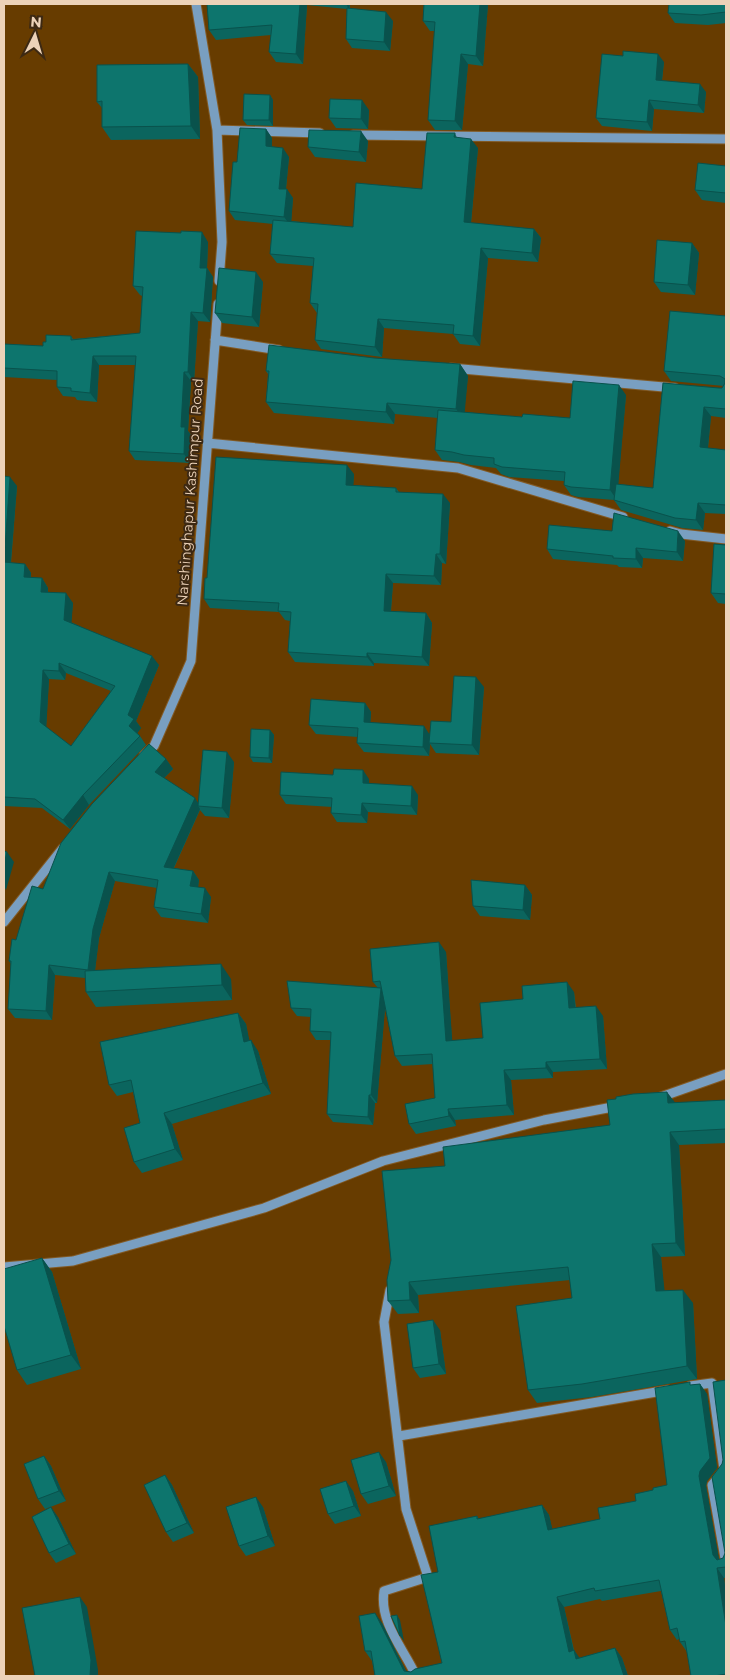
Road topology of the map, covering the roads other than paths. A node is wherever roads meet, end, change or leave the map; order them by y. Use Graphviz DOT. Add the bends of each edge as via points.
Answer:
graph roads {
  1 [pos="196,4"];
  2 [pos="218,130"];
  3 [pos="326,134"];
  4 [pos="346,134"];
  5 [pos="726,138"];
  6 [pos="215,340"];
  7 [pos="284,351"];
  8 [pos="438,367"];
  9 [pos="688,389"];
  10 [pos="207,443"];
  11 [pos="635,521"];
  12 [pos="663,529"];
  13 [pos="726,539"];
  14 [pos="140,760"];
  15 [pos="70,839"];
  16 [pos="4,922"];
  17 [pos="726,1074"];
  18 [pos="651,1099"];
  19 [pos="631,1103"];
  20 [pos="4,1266"];
  21 [pos="392,1284"];
  22 [pos="683,1388"];
  23 [pos="673,1389"];
  24 [pos="399,1436"];
  25 [pos="726,1564"];
  26 [pos="416,1676"];
  1 -- 2 [label="street, Narshinghapur Kashimpur Road"];
  2 -- 3 [label="street"];
  2 -- 6 [label="street, Narshinghapur Kashimpur Road" via="222,242"];
  4 -- 5 [label="street"];
  6 -- 7 [label="street"];
  6 -- 10 [label="street, Narshinghapur Kashimpur Road"];
  8 -- 9 [label="street"];
  10 -- 11 [label="street" via="458,468"];
  10 -- 14 [label="street, Narshinghapur Kashimpur Road" via="191,661 154,746"];
  12 -- 13 [label="street"];
  15 -- 16 [label="street"];
  17 -- 18 [label="street"];
  19 -- 20 [label="street" via="544,1120 383,1165 264,1208 73,1261"];
  21 -- 24 [label="street" via="384,1322"];
  22 -- 25 [label="street" via="712,1382 724,1470 712,1486"];
  23 -- 24 [label="street"];
  24 -- 26 [label="street" via="406,1509 428,1577 384,1591 382,1602 391,1631 409,1658"];
}
